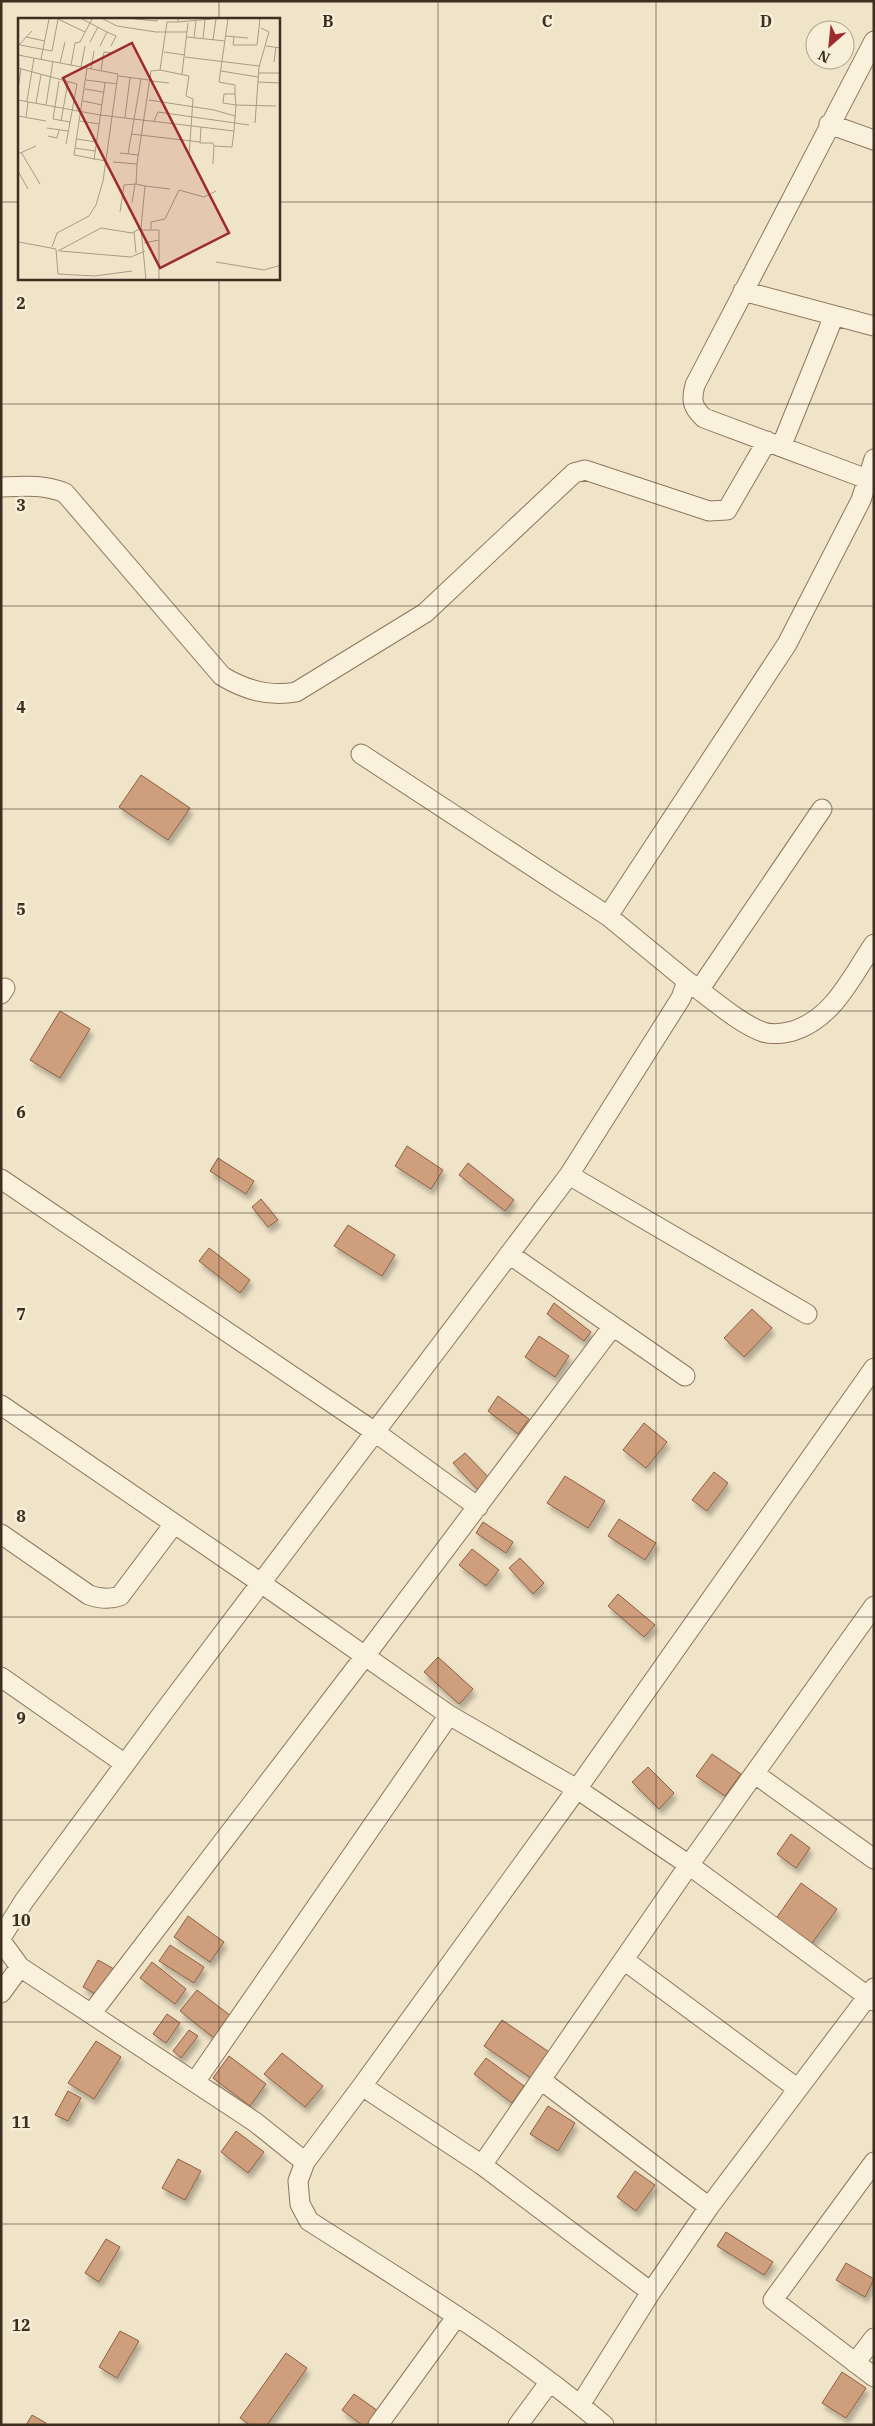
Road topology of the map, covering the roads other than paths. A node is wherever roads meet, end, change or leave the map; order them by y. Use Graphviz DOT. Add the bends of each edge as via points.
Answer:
graph roads {
  1 [pos="874,41"];
  2 [pos="829,124"];
  3 [pos="874,140"];
  4 [pos="743,291"];
  5 [pos="834,316"];
  6 [pos="874,326"];
  7 [pos="774,444"];
  8 [pos="874,459"];
  9 [pos="867,479"];
  10 [pos="1,487"];
  11 [pos="867,503"];
  12 [pos="361,754"];
  13 [pos="822,809"];
  14 [pos="608,916"];
  15 [pos="874,944"];
  16 [pos="693,986"];
  17 [pos="569,1174"];
  18 [pos="1,1179"];
  19 [pos="508,1254"];
  20 [pos="807,1314"];
  21 [pos="613,1326"];
  22 [pos="874,1368"];
  23 [pos="685,1376"];
  24 [pos="1,1405"];
  25 [pos="375,1432"];
  26 [pos="478,1507"];
  27 [pos="174,1524"];
  28 [pos="1,1534"];
  29 [pos="261,1583"];
  30 [pos="873,1610"];
  31 [pos="366,1656"];
  32 [pos="1,1678"];
  33 [pos="449,1715"];
  34 [pos="126,1764"];
  35 [pos="754,1774"];
  36 [pos="577,1789"];
  37 [pos="874,1859"];
  38 [pos="689,1865"];
  39 [pos="1,1940"];
  40 [pos="624,1960"];
  41 [pos="20,1967"];
  42 [pos="1,1993"];
  43 [pos="872,1995"];
  44 [pos="91,2014"];
  45 [pos="541,2080"];
  46 [pos="195,2082"];
  47 [pos="362,2086"];
  48 [pos="798,2089"];
  49 [pos="305,2162"];
  50 [pos="874,2162"];
  51 [pos="482,2165"];
  52 [pos="709,2207"];
  53 [pos="650,2292"];
  54 [pos="457,2316"];
  55 [pos="874,2338"];
  56 [pos="855,2363"];
  57 [pos="874,2377"];
  58 [pos="549,2383"];
  59 [pos="580,2405"];
  60 [pos="378,2425"];
  61 [pos="518,2425"];
  62 [pos="604,2425"];
  1 -- 2 [label="street"];
  2 -- 3 [label="street"];
  2 -- 4 [label="street"];
  4 -- 5 [label="street"];
  4 -- 7 [label="street" via="694,385 691,398 694,409 704,418"];
  5 -- 6 [label="street"];
  5 -- 7 [label="street"];
  7 -- 9 [label="street"];
  7 -- 10 [label="street" via="727,510 708,511 585,470 574,473 425,613 296,692 279,695 238,686 222,676 65,493 40,486"];
  8 -- 9 [label="street"];
  9 -- 11 [label="street"];
  11 -- 14 [label="street" via="787,644"];
  12 -- 14 [label="street"];
  13 -- 16 [label="street"];
  14 -- 16 [label="street"];
  15 -- 16 [label="street" via="822,1016 810,1025 785,1033 765,1033 749,1025"];
  16 -- 17 [label="street" via="681,998"];
  17 -- 19 [label="street"];
  17 -- 20 [label="street"];
  18 -- 25 [label="street"];
  19 -- 21 [label="street"];
  19 -- 25 [label="street"];
  21 -- 23 [label="street"];
  21 -- 26 [label="street"];
  22 -- 36 [label="street"];
  24 -- 27 [label="street"];
  25 -- 26 [label="street"];
  25 -- 29 [label="street"];
  26 -- 31 [label="street"];
  27 -- 28 [label="street" via="120,1596 111,1599 89,1595"];
  27 -- 29 [label="street"];
  29 -- 31 [label="street"];
  29 -- 34 [label="street"];
  30 -- 35 [label="street"];
  31 -- 33 [label="street"];
  31 -- 44 [label="street"];
  32 -- 34 [label="street"];
  33 -- 36 [label="street"];
  33 -- 46 [label="street"];
  34 -- 39 [label="street" via="24,1901"];
  35 -- 37 [label="street"];
  35 -- 38 [label="street"];
  36 -- 38 [label="street"];
  36 -- 47 [label="street"];
  38 -- 40 [label="street"];
  38 -- 43 [label="street"];
  39 -- 41 [label="street"];
  40 -- 45 [label="street"];
  40 -- 48 [label="street"];
  41 -- 42 [label="street"];
  41 -- 44 [label="street"];
  43 -- 48 [label="street"];
  44 -- 46 [label="street"];
  45 -- 51 [label="street"];
  45 -- 52 [label="street"];
  46 -- 49 [label="street" via="255,2122"];
  47 -- 49 [label="street"];
  47 -- 51 [label="street"];
  48 -- 52 [label="street"];
  49 -- 54 [label="street" via="298,2181 300,2204 309,2220"];
  50 -- 56 [label="street" via="773,2300"];
  51 -- 53 [label="street"];
  52 -- 53 [label="street"];
  53 -- 59 [label="street"];
  54 -- 58 [label="street"];
  54 -- 60 [label="street"];
  55 -- 56 [label="street"];
  56 -- 57 [label="street"];
  58 -- 59 [label="street"];
  58 -- 61 [label="street"];
  59 -- 62 [label="street"];
}
